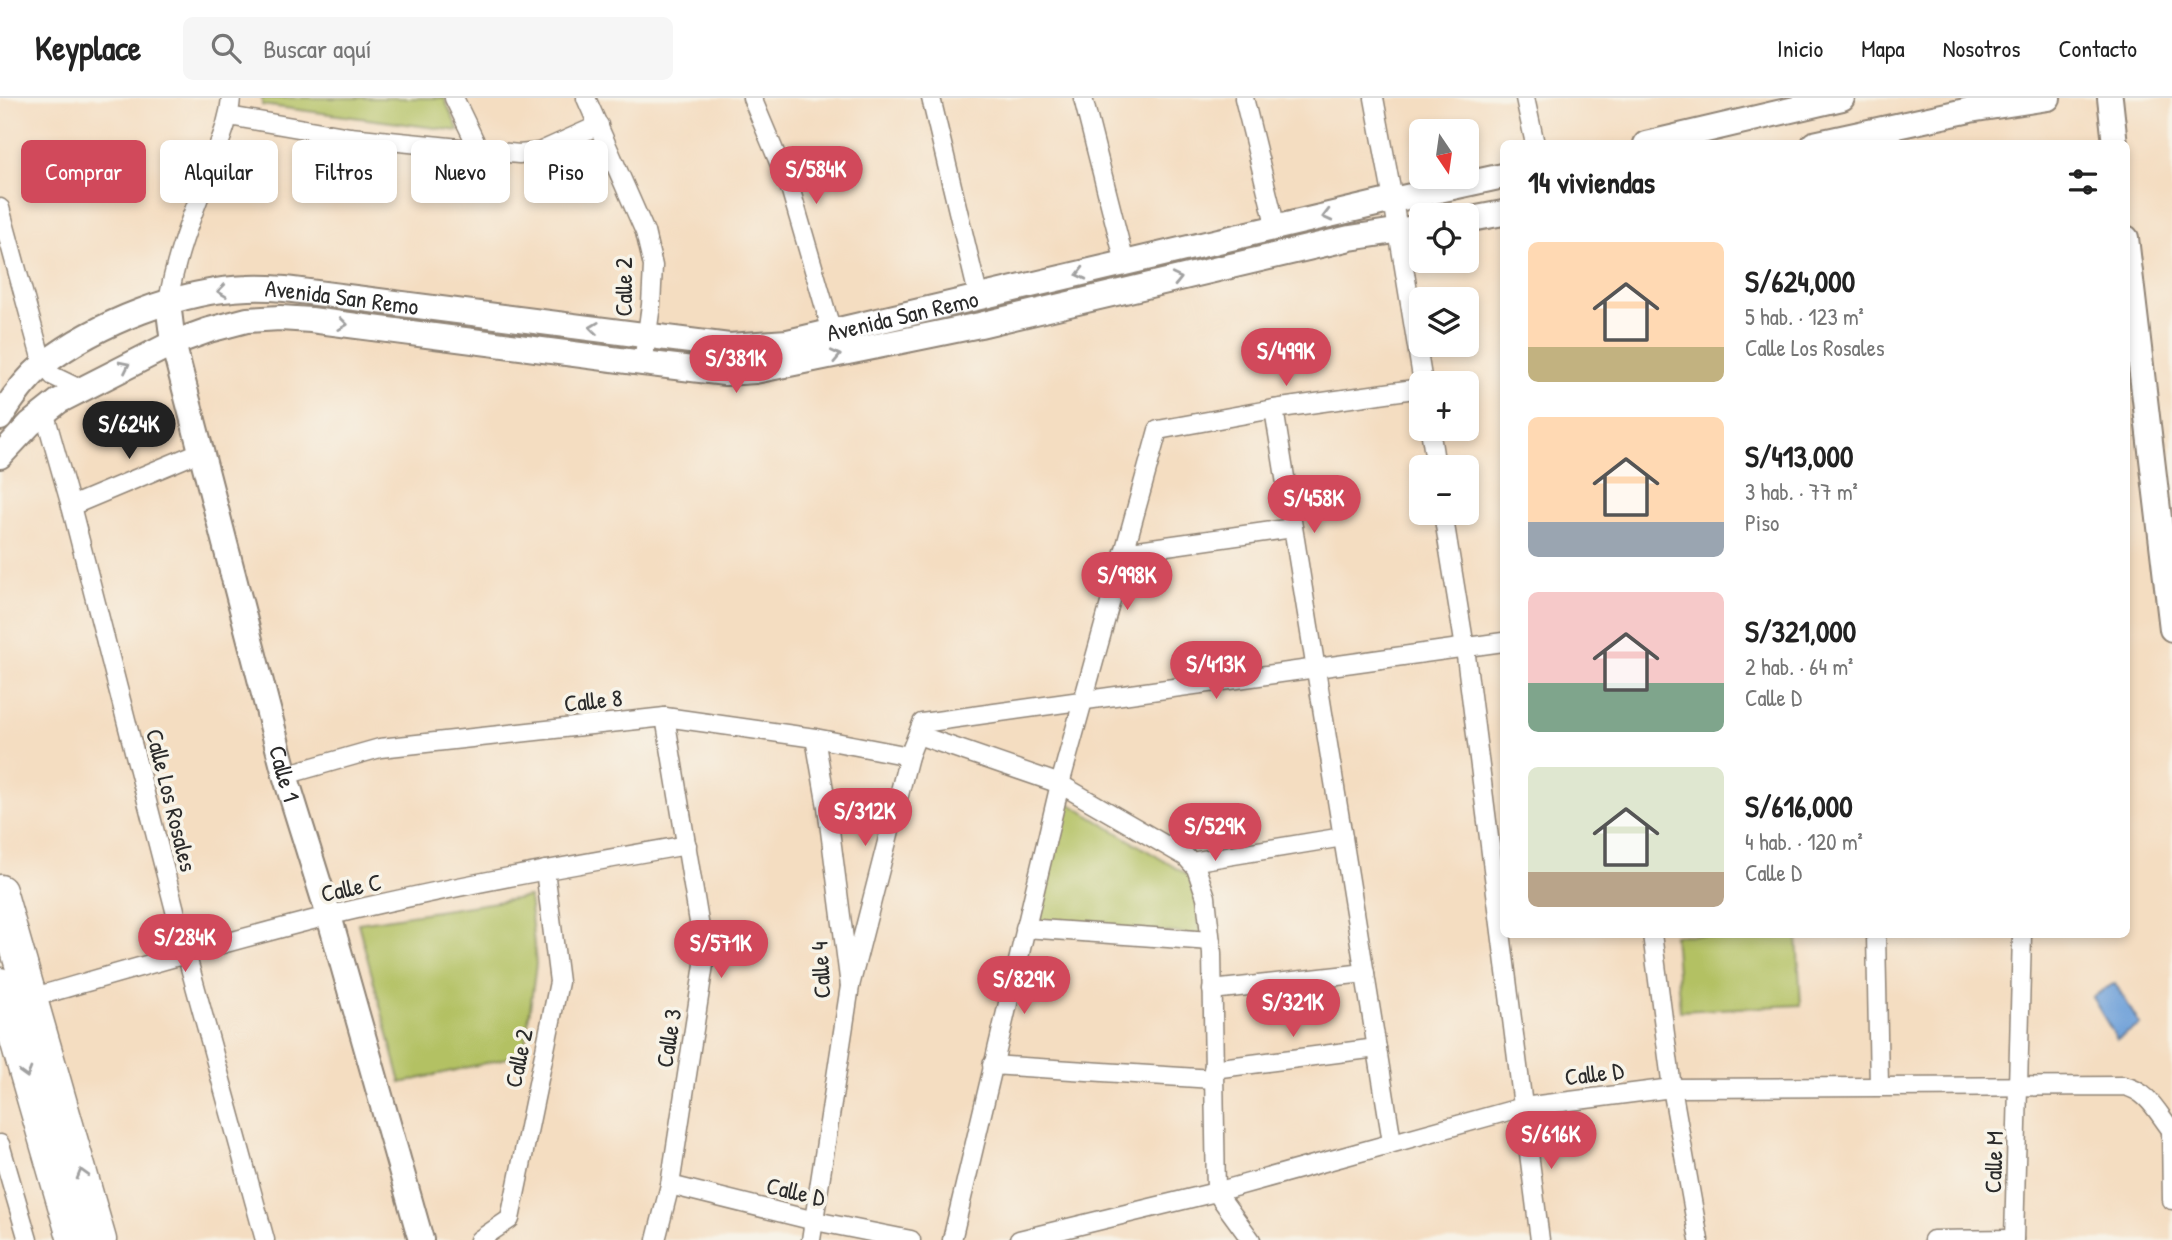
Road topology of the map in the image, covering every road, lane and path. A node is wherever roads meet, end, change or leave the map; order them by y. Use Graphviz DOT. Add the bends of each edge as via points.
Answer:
graph roads {
  1 [pos="454,98"];
  2 [pos="586,98"];
  3 [pos="752,98"];
  4 [pos="931,98"];
  5 [pos="1083,98"];
  6 [pos="1244,98"];
  7 [pos="1374,98"];
  8 [pos="1525,98"];
  9 [pos="2048,98"];
  10 [pos="2110,98"];
  11 [pos="1834,99"];
  12 [pos="230,107"];
  13 [pos="599,125"];
  14 [pos="1857,139"];
  15 [pos="474,140"];
  16 [pos="1534,140"];
  17 [pos="1663,140"];
  18 [pos="2115,140"];
  19 [pos="411,143"];
  20 [pos="510,153"];
  21 [pos="1500,177"];
  22 [pos="1393,200"];
  23 [pos="0,208"];
  24 [pos="1500,214"];
  25 [pos="1479,218"];
  26 [pos="1276,228"];
  27 [pos="1409,228"];
  28 [pos="1125,263"];
  29 [pos="2130,272"];
  30 [pos="1413,273"];
  31 [pos="979,299"];
  32 [pos="168,303"];
  33 [pos="832,332"];
  34 [pos="647,335"];
  35 [pos="173,343"];
  36 [pos="643,363"];
  37 [pos="43,365"];
  38 [pos="1421,371"];
  39 [pos="1409,388"];
  40 [pos="80,389"];
  41 [pos="1274,409"];
  42 [pos="44,411"];
  43 [pos="0,418"];
  44 [pos="202,451"];
  45 [pos="0,456"];
  46 [pos="71,506"];
  47 [pos="1445,525"];
  48 [pos="1293,528"];
  49 [pos="1124,552"];
  50 [pos="2172,629"];
  51 [pos="1500,642"];
  52 [pos="1465,648"];
  53 [pos="1315,668"];
  54 [pos="1082,701"];
  55 [pos="665,717"];
  56 [pos="918,735"];
  57 [pos="815,738"];
  58 [pos="909,756"];
  59 [pos="285,775"];
  60 [pos="1060,784"];
  61 [pos="1343,837"];
  62 [pos="687,845"];
  63 [pos="1191,862"];
  64 [pos="545,870"];
  65 [pos="0,891"];
  66 [pos="329,916"];
  67 [pos="1500,925"];
  68 [pos="1025,928"];
  69 [pos="1502,938"];
  70 [pos="1653,938"];
  71 [pos="1876,938"];
  72 [pos="2022,938"];
  73 [pos="1211,941"];
  74 [pos="186,953"];
  75 [pos="1365,973"];
  76 [pos="0,984"];
  77 [pos="850,986"];
  78 [pos="1212,990"];
  79 [pos="31,998"];
  80 [pos="1377,1048"];
  81 [pos="992,1065"];
  82 [pos="1213,1074"];
  83 [pos="1878,1086"];
  84 [pos="2020,1087"];
  85 [pos="1672,1088"];
  86 [pos="1523,1107"];
  87 [pos="2172,1130"];
  88 [pos="1392,1142"];
  89 [pos="0,1144"];
  90 [pos="670,1185"];
  91 [pos="1216,1192"];
  92 [pos="2172,1200"];
  93 [pos="816,1221"];
  94 [pos="2014,1239"];
  95 [pos="28,1240"];
  96 [pos="74,1240"];
  97 [pos="100,1240"];
  98 [pos="265,1240"];
  99 [pos="421,1240"];
  100 [pos="479,1240"];
  101 [pos="656,1240"];
  102 [pos="811,1240"];
  103 [pos="911,1240"];
  104 [pos="952,1240"];
  105 [pos="1018,1240"];
  106 [pos="1251,1240"];
  107 [pos="1540,1240"];
  108 [pos="1699,1240"];
  109 [pos="1934,1240"];
  1 -- 15 [label="street"];
  2 -- 13 [label="street, Calle 2"];
  3 -- 33 [label="street" via="791,191"];
  4 -- 31 [label="street"];
  5 -- 28 [label="street"];
  6 -- 26 [label="street"];
  7 -- 22 [label="street"];
  8 -- 16 [label="street"];
  9 -- 14 [label="main road" via="1970,110"];
  10 -- 18 [label="main road"];
  11 -- 17 [label="main road"];
  12 -- 19 [label="street" via="350,137"];
  12 -- 32 [label="street"];
  13 -- 20 [label="street" via="539,152"];
  13 -- 34 [label="street, Calle 2" via="645,232 653,266"];
  21 -- 22 [label="main road, Avenida San Remo"];
  22 -- 26 [label="main road, Avenida San Remo, one-way"];
  22 -- 27 [label="street"];
  23 -- 37 [label="street"];
  24 -- 25 [label="main road"];
  26 -- 28 [label="main road, Avenida San Remo"];
  36 -- 27 [label="main road, Avenida San Remo, one-way" via="725,373 767,369"];
  28 -- 31 [label="main road, Avenida San Remo, one-way"];
  29 -- 50 [label="main road"];
  30 -- 38 [label="street"];
  31 -- 33 [label="main road, Avenida San Remo"];
  34 -- 32 [label="main road, Avenida San Remo, one-way" via="285,289 247,288"];
  32 -- 35 [label="main road, Calle 1"];
  32 -- 37 [label="main road, Avenida San Remo" via="108,326"];
  33 -- 34 [label="main road, Avenida San Remo" via="755,346"];
  34 -- 36 [label="street, Calle 2"];
  35 -- 36 [label="main road, Avenida San Remo, one-way" via="247,320 280,318"];
  40 -- 35 [label="main road, Avenida San Remo, one-way"];
  35 -- 44 [label="main road, Calle 1"];
  37 -- 40 [label="street" via="53,376"];
  37 -- 43 [label="main road, Avenida San Remo"];
  39 -- 41 [label="street"];
  40 -- 42 [label="main road, Avenida San Remo"];
  41 -- 48 [label="street"];
  41 -- 49 [label="street" via="1158,430"];
  42 -- 45 [label="main road, Avenida San Remo"];
  42 -- 46 [label="street, Calle Los Rosales"];
  44 -- 46 [label="street"];
  44 -- 59 [label="main road, Calle 1"];
  46 -- 74 [label="street, Calle Los Rosales"];
  47 -- 52 [label="street"];
  48 -- 49 [label="street"];
  48 -- 53 [label="street"];
  49 -- 54 [label="street"];
  51 -- 52 [label="street"];
  52 -- 53 [label="street"];
  52 -- 67 [label="street"];
  53 -- 54 [label="street"];
  53 -- 61 [label="street"];
  54 -- 56 [label="street" via="922,723"];
  54 -- 60 [label="street"];
  55 -- 57 [label="street, Calle 8"];
  55 -- 59 [label="street, Calle 8" via="380,748"];
  55 -- 62 [label="street, Calle 3"];
  56 -- 58 [label="street"];
  56 -- 60 [label="street"];
  57 -- 58 [label="street, Calle 8"];
  57 -- 77 [label="street, Calle 4"];
  58 -- 77 [label="street"];
  59 -- 66 [label="main road, Calle 1"];
  60 -- 63 [label="street"];
  60 -- 68 [label="street"];
  61 -- 63 [label="street"];
  61 -- 75 [label="street"];
  62 -- 64 [label="street, Calle C"];
  62 -- 90 [label="street, Calle 3" via="705,958"];
  63 -- 73 [label="street" via="1206,897"];
  64 -- 66 [label="street, Calle C"];
  64 -- 100 [label="street, Calle 2" via="559,982 510,1219"];
  65 -- 79 [label="highway"];
  66 -- 74 [label="street, Calle C"];
  66 -- 99 [label="main road, Calle 1"];
  68 -- 73 [label="street"];
  68 -- 81 [label="street"];
  69 -- 86 [label="street"];
  70 -- 85 [label="street"];
  71 -- 83 [label="street"];
  72 -- 84 [label="street, Calle M"];
  73 -- 78 [label="street"];
  74 -- 79 [label="street, Calle C"];
  74 -- 98 [label="street, Calle Los Rosales"];
  75 -- 78 [label="street"];
  75 -- 80 [label="street"];
  76 -- 96 [label="highway, one-way"];
  77 -- 93 [label="street, Calle 4"];
  78 -- 82 [label="street"];
  97 -- 79 [label="highway, one-way"];
  80 -- 82 [label="street"];
  80 -- 88 [label="street"];
  81 -- 82 [label="street"];
  81 -- 104 [label="street"];
  82 -- 91 [label="street"];
  83 -- 84 [label="street, Calle D"];
  83 -- 85 [label="street, Calle D"];
  84 -- 87 [label="street, Calle D" via="2137,1089"];
  84 -- 94 [label="street, Calle M"];
  85 -- 86 [label="street, Calle D"];
  85 -- 108 [label="street"];
  86 -- 88 [label="street, Calle D"];
  86 -- 107 [label="street"];
  87 -- 92 [label="street"];
  88 -- 91 [label="street, Calle D"];
  89 -- 95 [label="street"];
  90 -- 93 [label="street, Calle D"];
  90 -- 101 [label="street, Calle 3"];
  91 -- 105 [label="street, Calle D"];
  91 -- 106 [label="street"];
  93 -- 102 [label="street, Calle 4"];
  93 -- 103 [label="street, Calle D"];
  94 -- 109 [label="street"];
}
